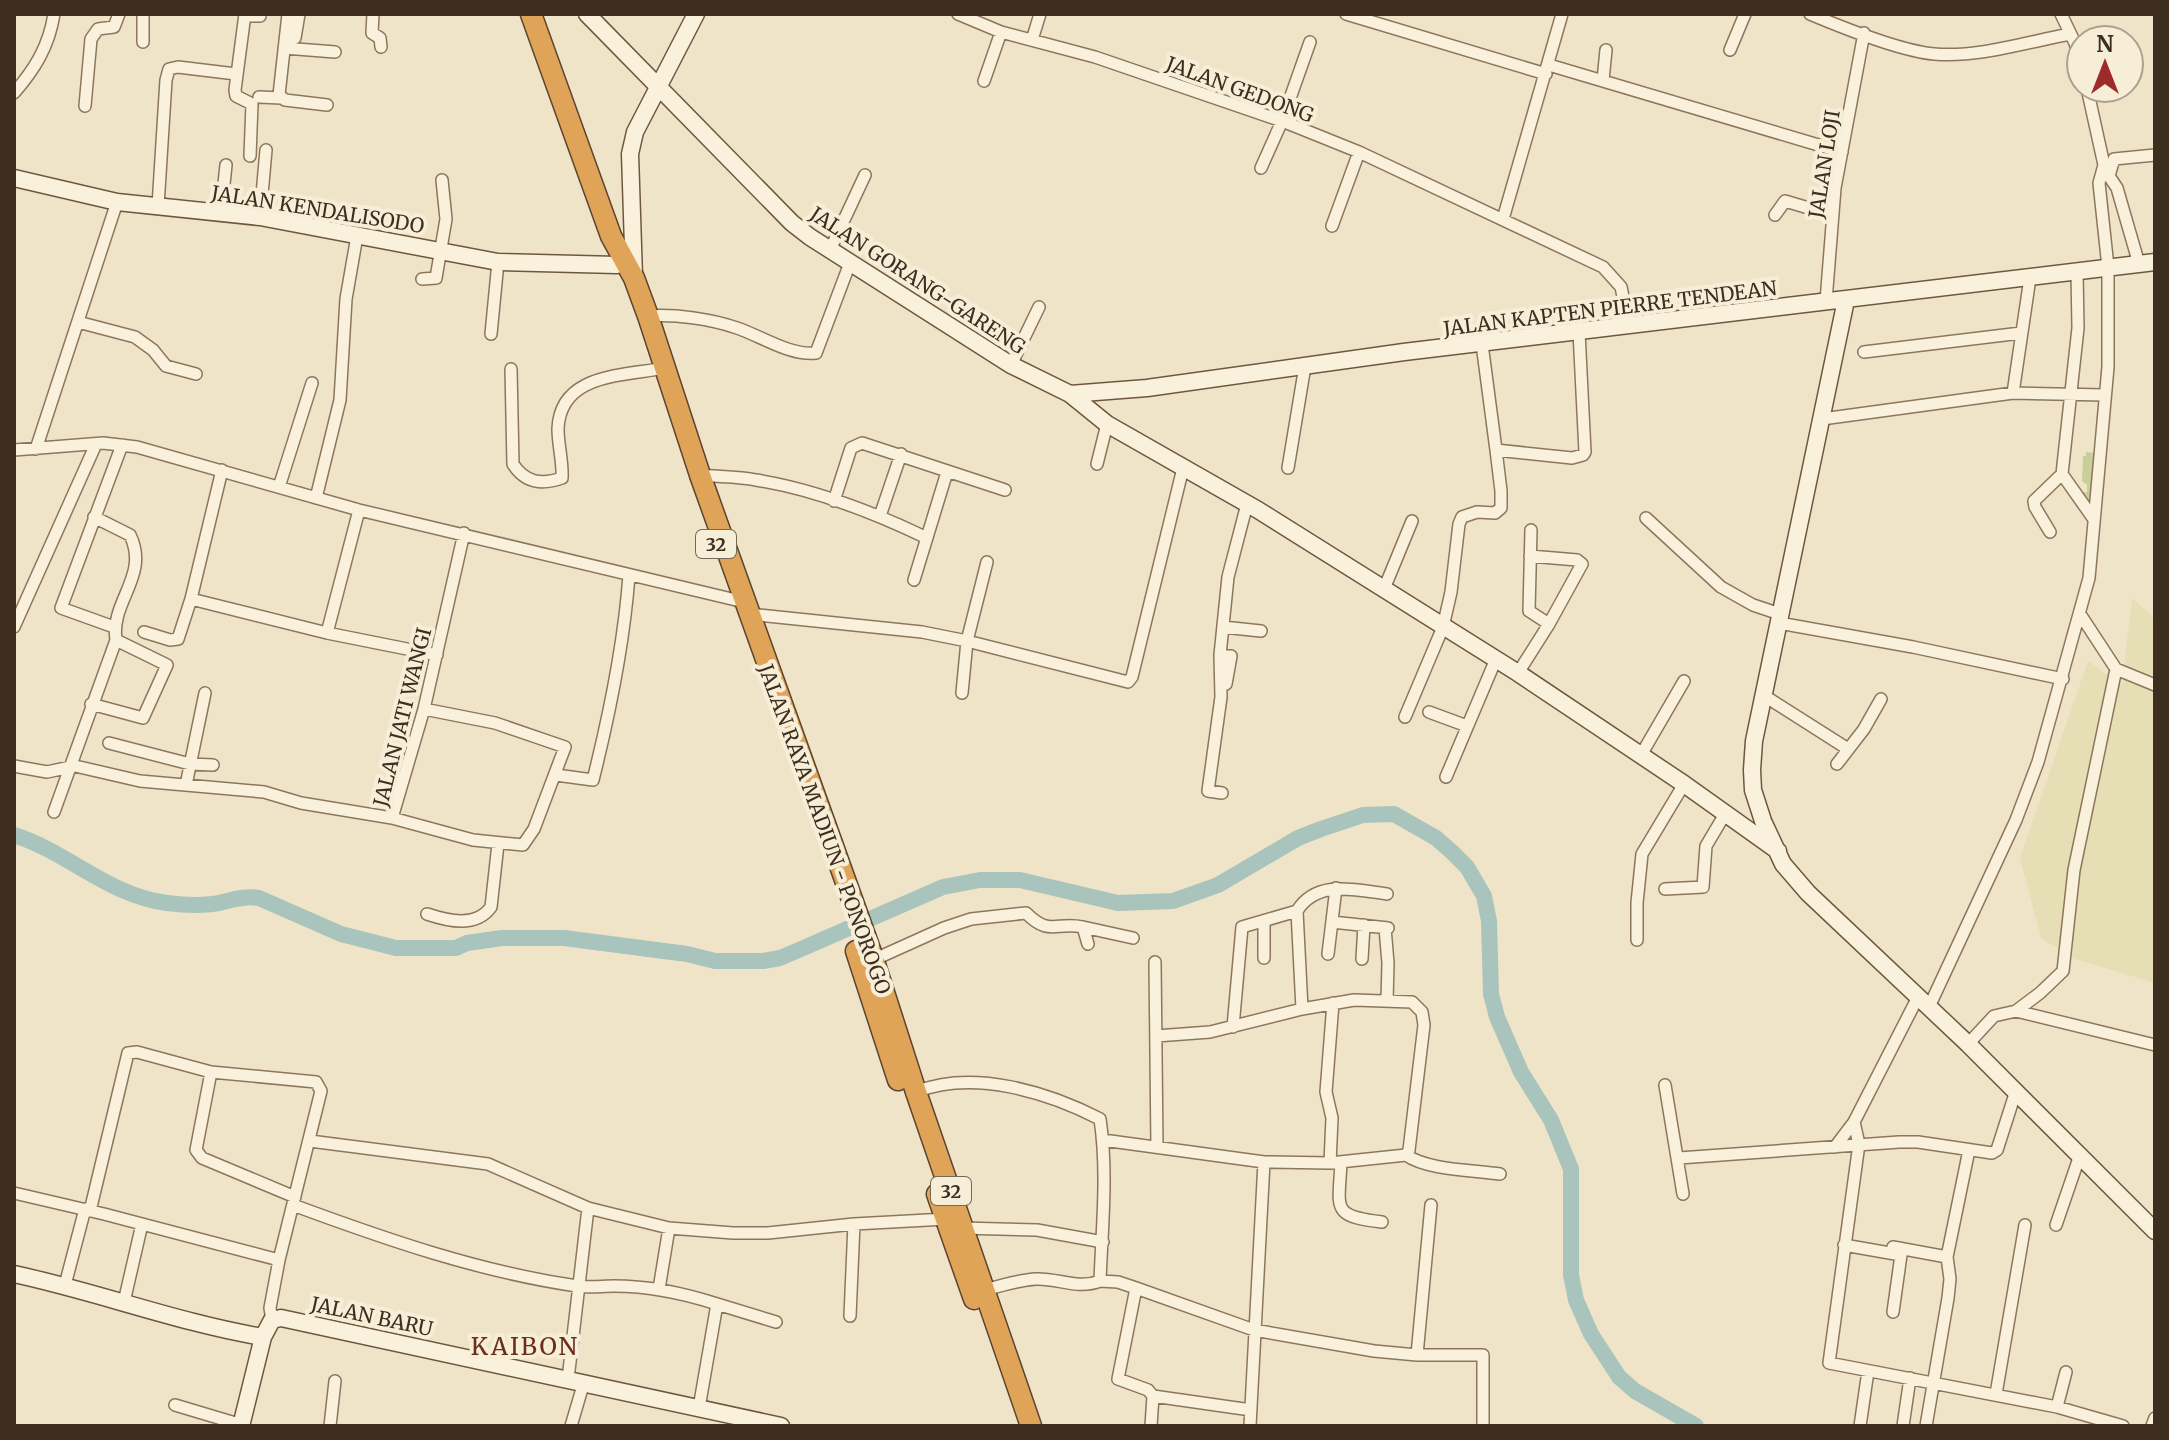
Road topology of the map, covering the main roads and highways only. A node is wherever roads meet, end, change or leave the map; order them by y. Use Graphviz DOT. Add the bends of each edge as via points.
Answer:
graph roads {
  1 [pos="531,14"];
  2 [pos="611,236"];
  3 [pos="659,369"];
  4 [pos="742,607"];
  5 [pos="891,1037"];
  6 [pos="953,1225"];
  7 [pos="1018,1426"];
  8 [pos="1031,1426"];
  1 -- 2 [label="highway, JALAN RAYA MADIUN - PONOROGO / 32"];
  2 -- 3 [label="highway, JALAN RAYA MADIUN - PONOROGO / 32" via="617,265"];
  2 -- 3 [label="highway, JALAN RAYA MADIUN - PONOROGO / 32" via="648,316"];
  3 -- 4 [label="highway, JALAN RAYA MADIUN - PONOROGO / 32"];
  3 -- 4 [label="highway, JALAN RAYA MADIUN - PONOROGO / 32"];
  4 -- 5 [label="highway, JALAN RAYA MADIUN - PONOROGO / 32" via="826,850 874,957"];
  5 -- 6 [label="highway, JALAN RAYA MADIUN - PONOROGO / 32"];
  5 -- 6 [label="highway, JALAN RAYA MADIUN - PONOROGO / 32" via="916,1092"];
  6 -- 7 [label="highway, JALAN RAYA MADIUN - PONOROGO / 32"];
  6 -- 8 [label="highway, JALAN RAYA MADIUN - PONOROGO / 32" via="985,1290"];
}
